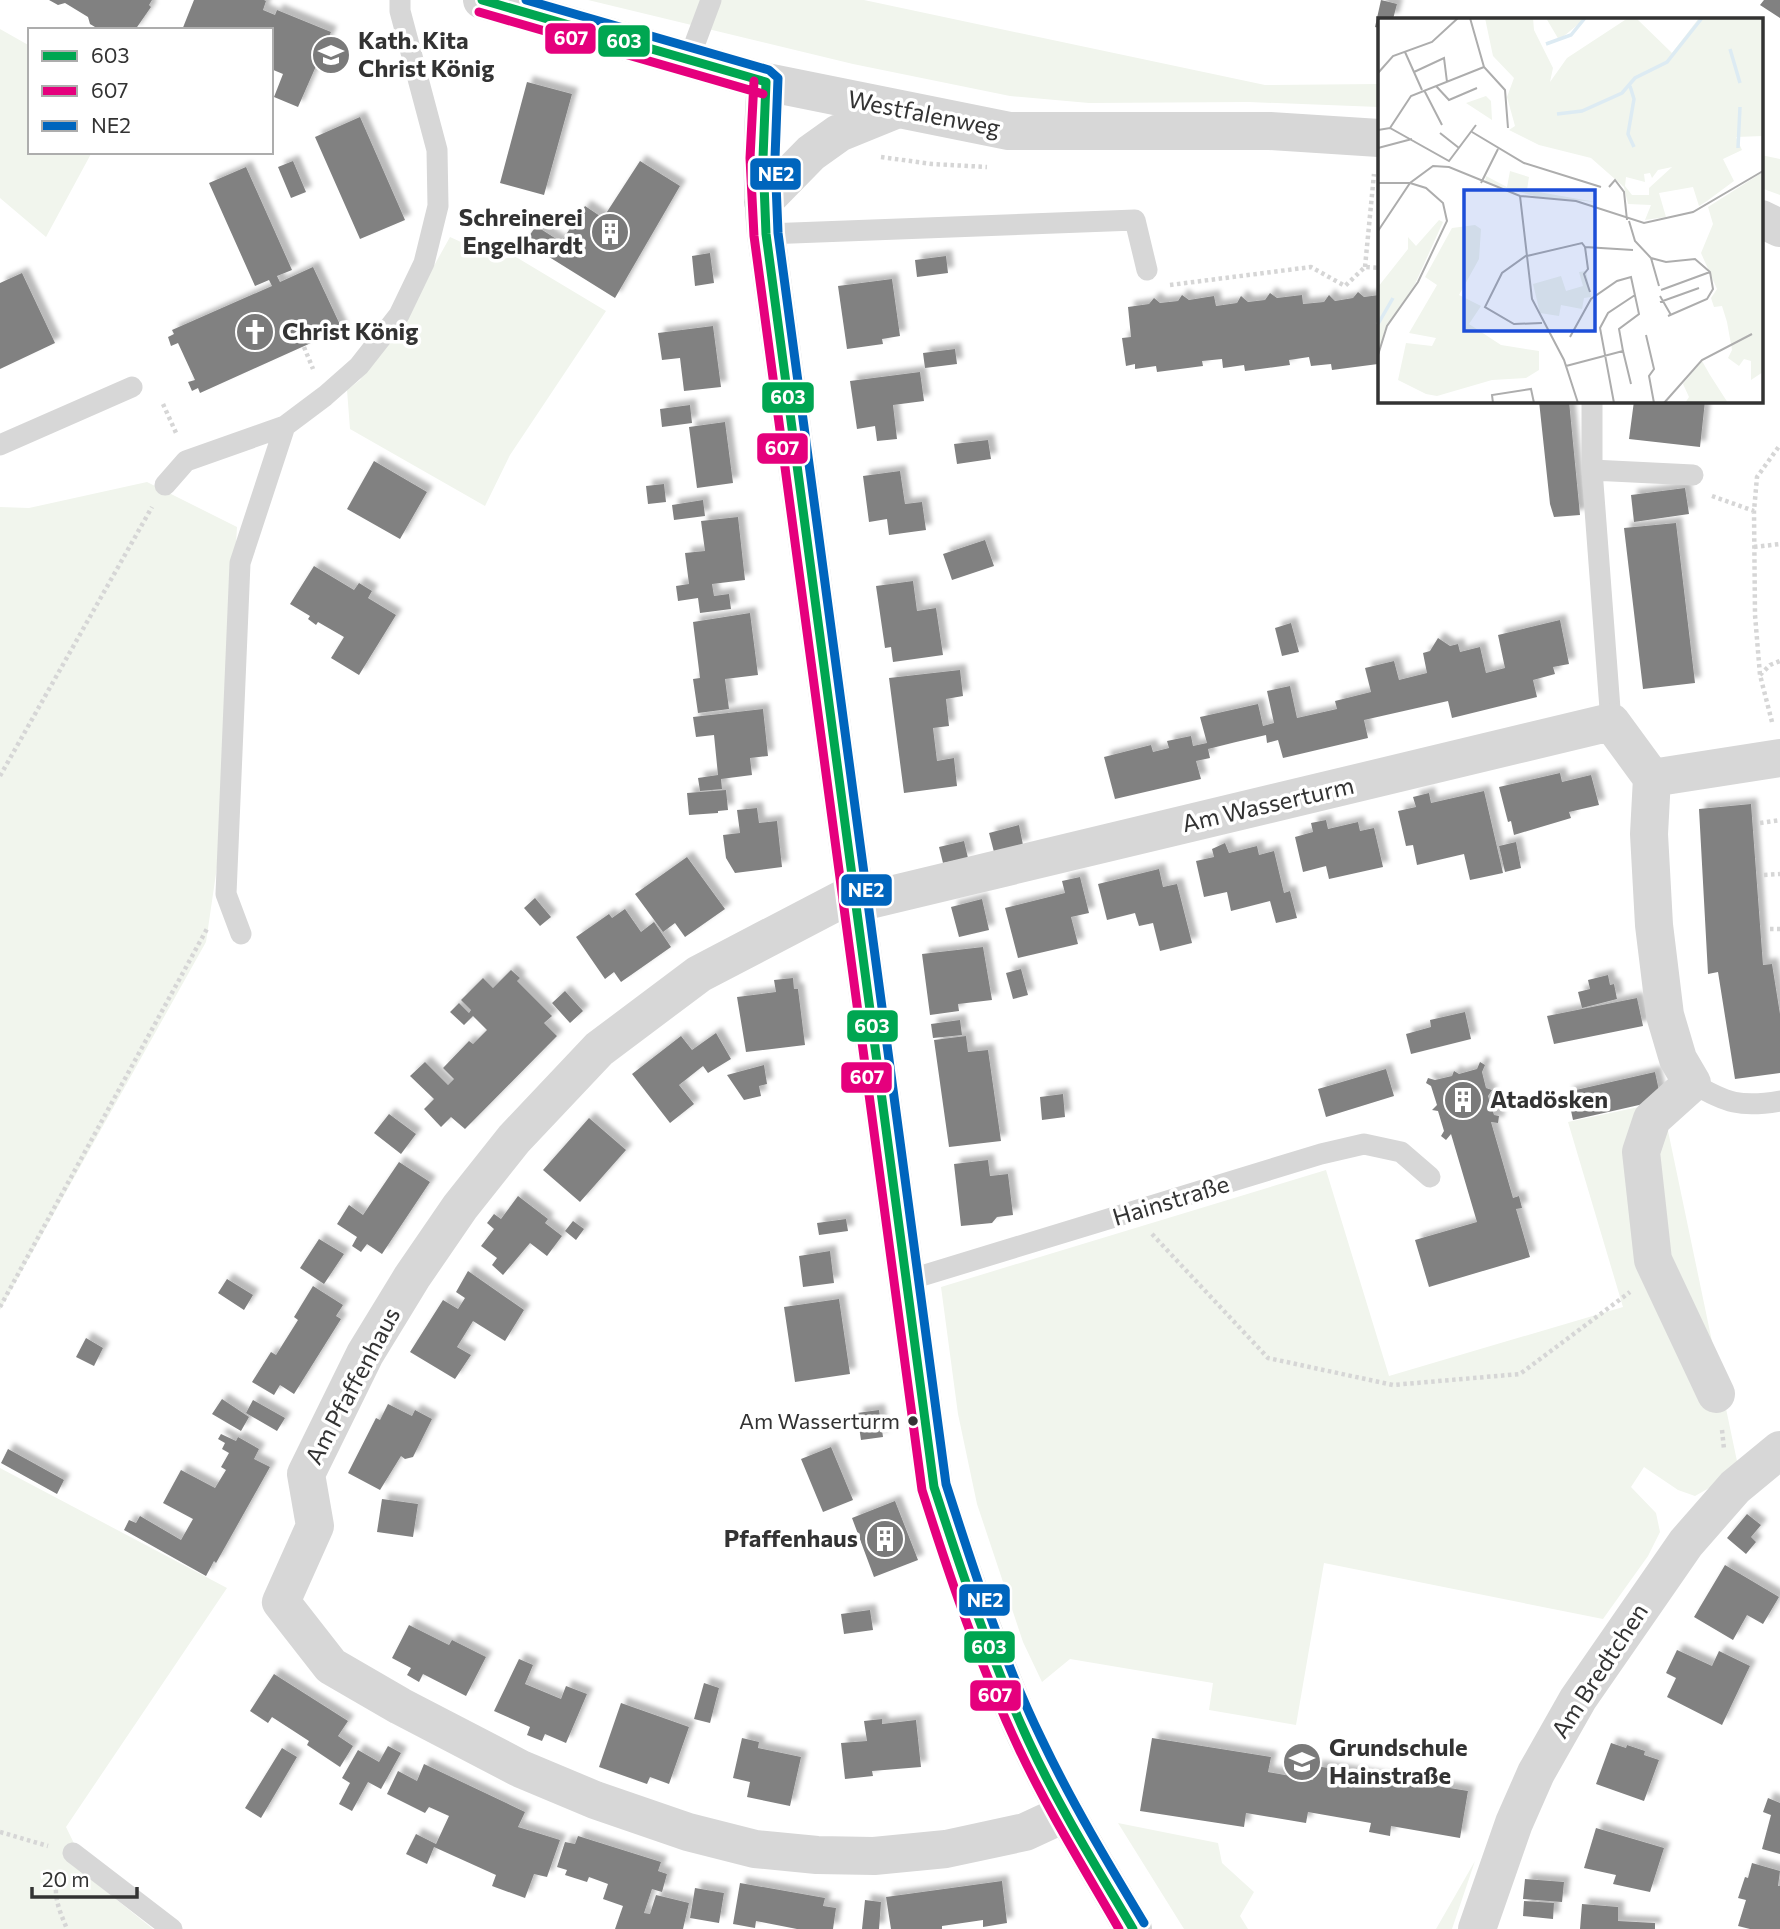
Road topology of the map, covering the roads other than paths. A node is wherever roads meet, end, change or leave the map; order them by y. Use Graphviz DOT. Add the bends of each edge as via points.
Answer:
graph roads {
  1 [pos="400,0"];
  2 [pos="482,0"];
  3 [pos="711,0"];
  4 [pos="689,59"];
  5 [pos="766,82"];
  6 [pos="898,109"];
  7 [pos="1377,154"];
  8 [pos="765,218"];
  9 [pos="1762,219"];
  10 [pos="1780,228"];
  11 [pos="1147,270"];
  12 [pos="132,387"];
  13 [pos="1592,402"];
  14 [pos="285,426"];
  15 [pos="0,445"];
  16 [pos="1592,470"];
  17 [pos="1693,475"];
  18 [pos="164,485"];
  19 [pos="1611,722"];
  20 [pos="1777,743"];
  21 [pos="1652,778"];
  22 [pos="855,898"];
  23 [pos="241,934"];
  24 [pos="1692,1083"];
  25 [pos="1780,1101"];
  26 [pos="1430,1177"];
  27 [pos="905,1281"];
  28 [pos="1716,1394"];
  29 [pos="1780,1450"];
  30 [pos="1066,1814"];
  31 [pos="73,1853"];
  32 [pos="172,1929"];
  33 [pos="1133,1929"];
  34 [pos="1477,1929"];
  1 -- 14 [label="lane" via="437,150 438,206 424,263 399,315 359,366"];
  2 -- 4 [label="street, Westfalenweg"];
  3 -- 4 [label="lane"];
  4 -- 5 [label="street, Westfalenweg"];
  5 -- 6 [label="street, Westfalenweg"];
  5 -- 8 [label="street" via="762,131"];
  6 -- 7 [label="street, Westfalenweg" via="1009,131 1270,131"];
  6 -- 8 [label="street" via="839,133 811,153"];
  8 -- 11 [label="lane" via="1135,220"];
  8 -- 22 [label="street"];
  9 -- 10 [label="street"];
  12 -- 15 [label="lane"];
  13 -- 16 [label="lane"];
  14 -- 18 [label="lane" via="187,461"];
  14 -- 23 [label="lane" via="240,563 226,894"];
  16 -- 17 [label="lane"];
  16 -- 19 [label="lane"];
  19 -- 21 [label="street"];
  19 -- 22 [label="street, Am Wasserturm"];
  20 -- 21 [label="street"];
  21 -- 24 [label="street" via="1649,847 1664,1002 1678,1059"];
  22 -- 27 [label="street"];
  22 -- 30 [label="street, Am Pfaffenhaus" via="699,974 599,1049 506,1149 453,1217 365,1354 306,1474 315,1526 281,1602 331,1666 400,1706 521,1769 688,1832 755,1849 874,1856 946,1849 1025,1832"];
  24 -- 25 [label="lane" via="1721,1100 1755,1105"];
  24 -- 28 [label="street" via="1652,1119 1641,1152 1653,1260"];
  26 -- 27 [label="lane, Hainstraße" via="1401,1152 1364,1144"];
  27 -- 30 [label="street" via="934,1487 973,1608 1019,1720"];
  29 -- 34 [label="street, Am Bredtchen" via="1735,1487 1686,1543 1578,1699 1514,1823"];
  30 -- 33 [label="street"];
  31 -- 32 [label="lane"];
}
